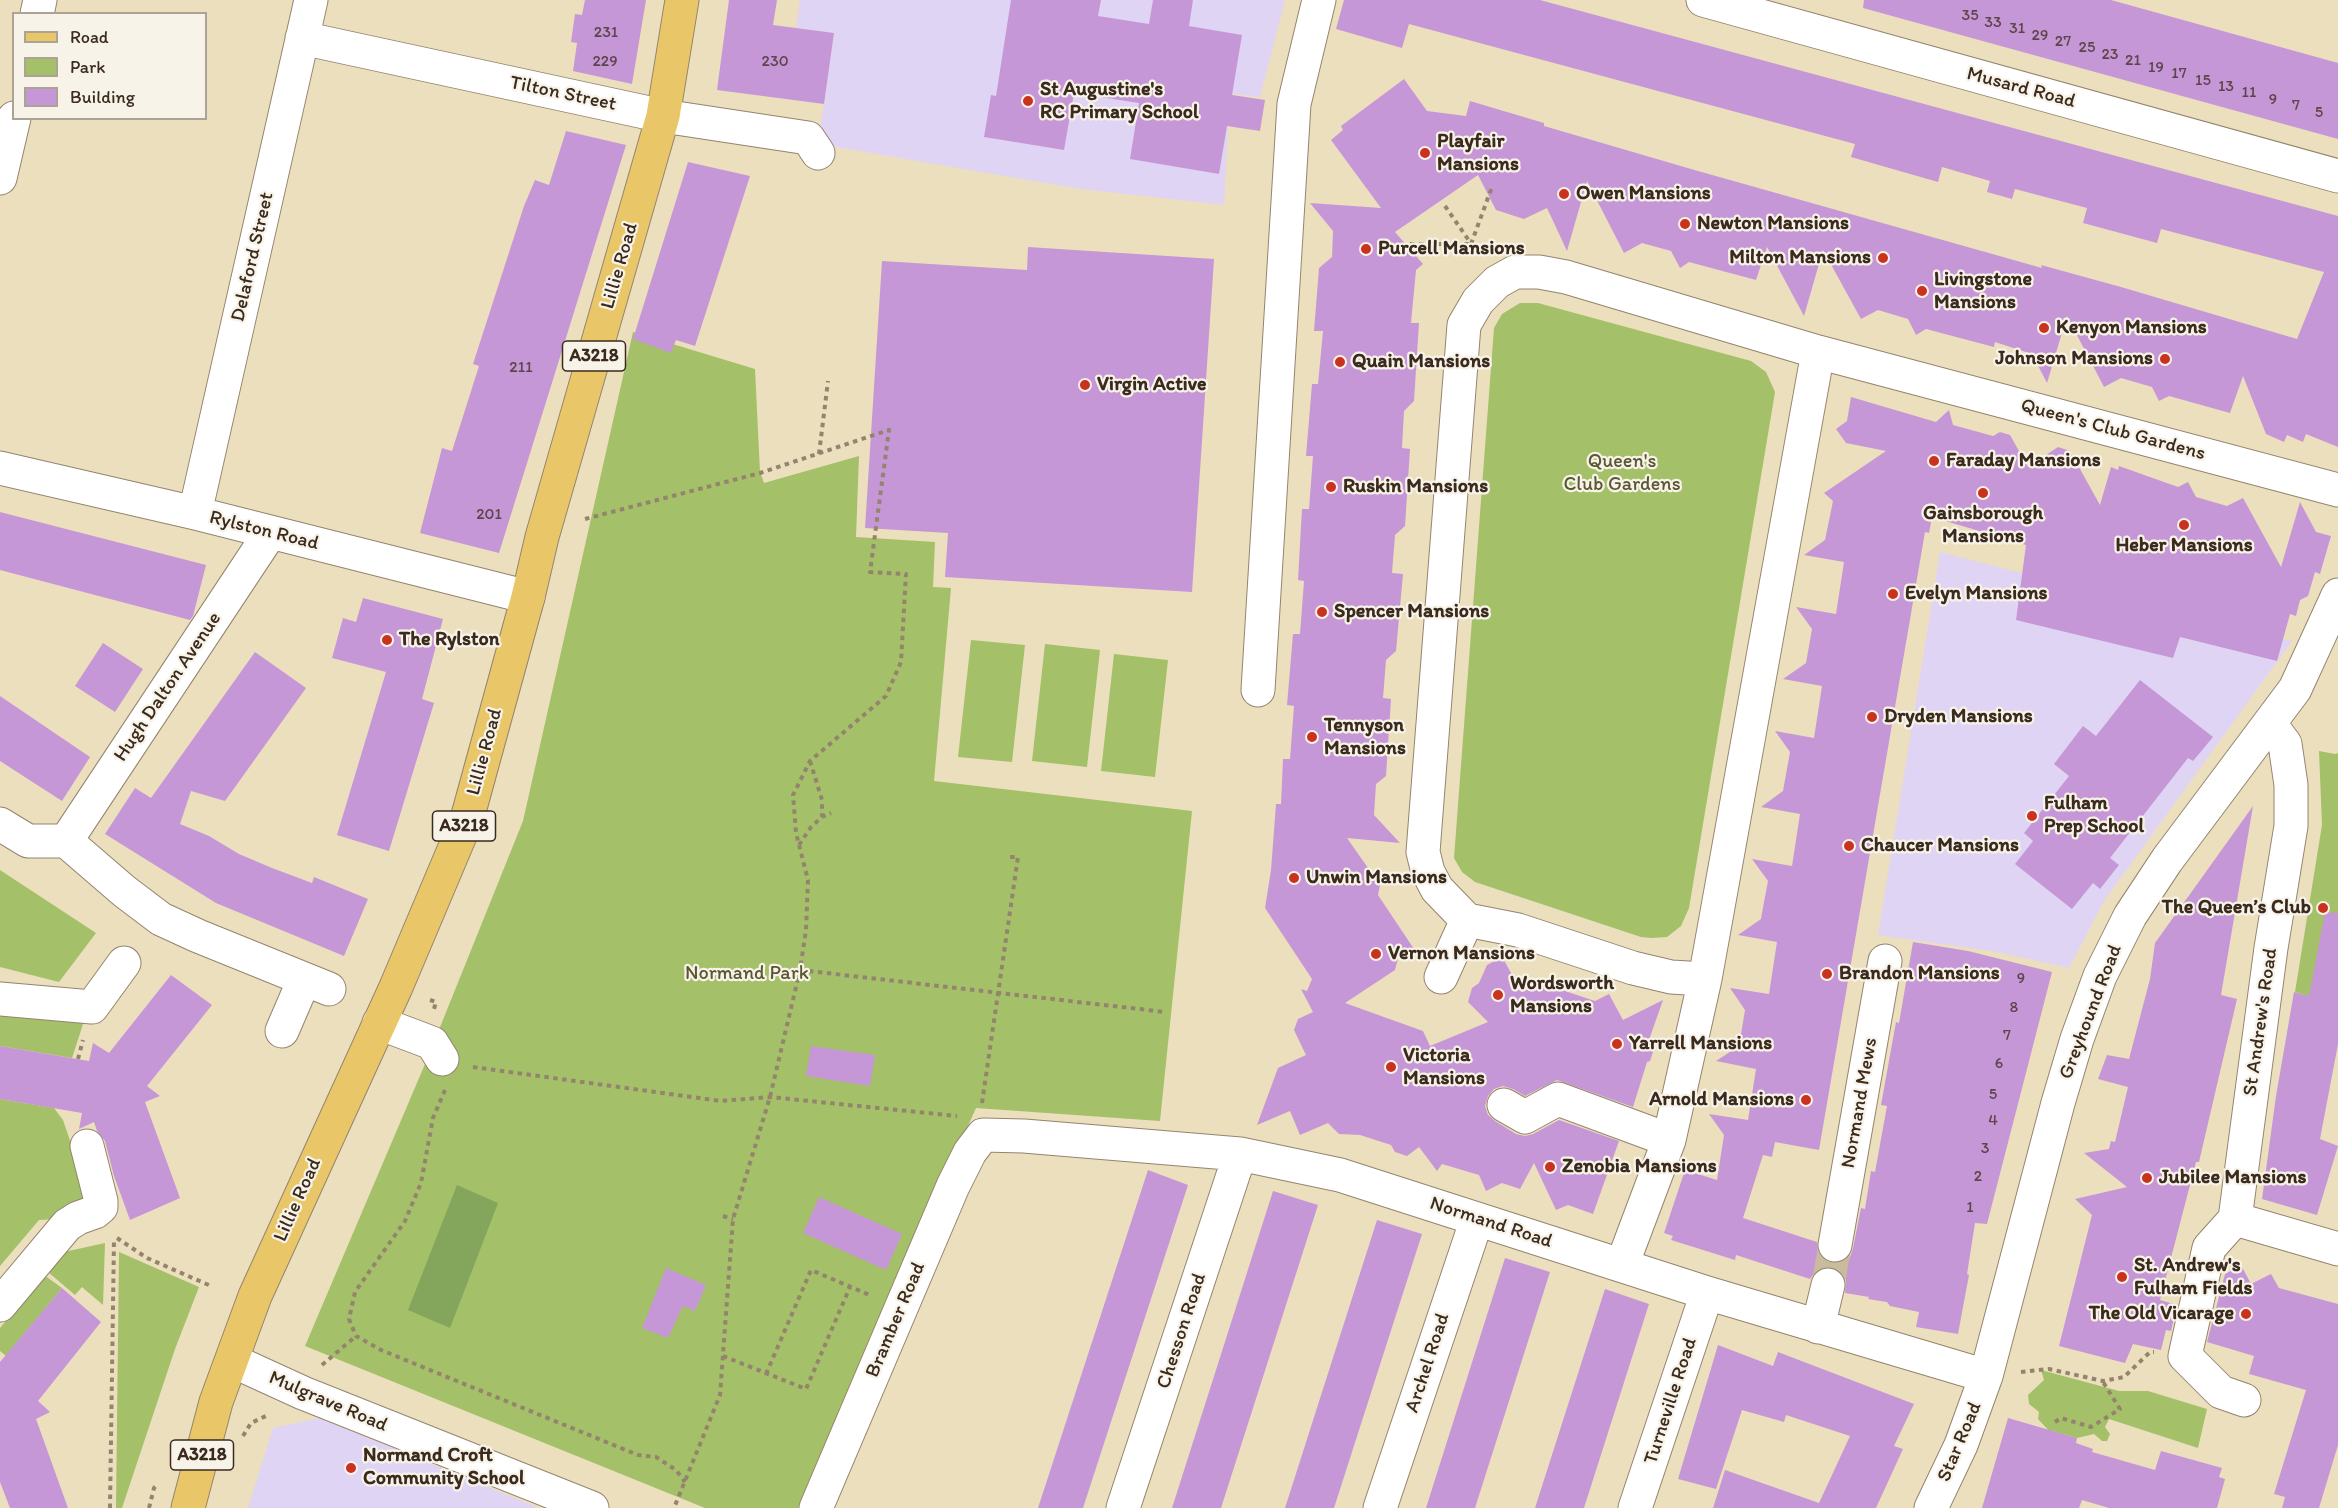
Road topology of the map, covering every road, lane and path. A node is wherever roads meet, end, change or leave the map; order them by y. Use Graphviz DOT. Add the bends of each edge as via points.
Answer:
graph roads {
  1 [pos="311,0"];
  2 [pos="682,0"];
  3 [pos="1319,0"];
  4 [pos="1703,0"];
  5 [pos="302,38"];
  6 [pos="663,116"];
  7 [pos="14,120"];
  8 [pos="818,153"];
  9 [pos="2338,176"];
  10 [pos="0,178"];
  11 [pos="1492,187"];
  12 [pos="1445,206"];
  13 [pos="1410,244"];
  14 [pos="1471,244"];
  15 [pos="1818,352"];
  16 [pos="828,381"];
  17 [pos="819,454"];
  18 [pos="0,468"];
  19 [pos="2338,490"];
  20 [pos="195,513"];
  21 [pos="585,519"];
  22 [pos="270,533"];
  23 [pos="2338,595"];
  24 [pos="528,597"];
  25 [pos="1258,690"];
  26 [pos="2270,724"];
  27 [pos="810,761"];
  28 [pos="831,813"];
  29 [pos="822,817"];
  30 [pos="0,824"];
  31 [pos="66,841"];
  32 [pos="799,846"];
  33 [pos="1010,857"];
  34 [pos="1467,920"];
  35 [pos="1885,960"];
  36 [pos="124,963"];
  37 [pos="800,970"];
  38 [pos="1441,977"];
  39 [pos="1705,979"];
  40 [pos="997,992"];
  41 [pos="0,999"];
  42 [pos="1165,1012"];
  43 [pos="379,1023"];
  44 [pos="282,1031"];
  45 [pos="450,1062"];
  46 [pos="770,1097"];
  47 [pos="981,1098"];
  48 [pos="1504,1105"];
  49 [pos="974,1126"];
  50 [pos="1669,1140"];
  51 [pos="87,1146"];
  52 [pos="1240,1154"];
  53 [pos="723,1216"];
  54 [pos="1477,1218"];
  55 [pos="733,1219"];
  56 [pos="2235,1219"];
  57 [pos="1835,1245"];
  58 [pos="2338,1249"];
  59 [pos="1622,1265"];
  60 [pos="211,1286"];
  61 [pos="1828,1286"];
  62 [pos="850,1287"];
  63 [pos="1707,1293"];
  64 [pos="874,1298"];
  65 [pos="0,1305"];
  66 [pos="1818,1327"];
  67 [pos="356,1336"];
  68 [pos="723,1356"];
  69 [pos="2185,1356"];
  70 [pos="233,1361"];
  71 [pos="320,1367"];
  72 [pos="766,1374"];
  73 [pos="1986,1376"];
  74 [pos="2103,1382"];
  75 [pos="2244,1400"];
  76 [pos="275,1413"];
  77 [pos="2055,1422"];
  78 [pos="239,1442"];
  79 [pos="685,1482"];
  80 [pos="154,1488"];
  81 [pos="110,1508"];
  82 [pos="149,1508"];
  83 [pos="188,1508"];
  84 [pos="592,1508"];
  85 [pos="674,1508"];
  86 [pos="816,1508"];
  87 [pos="1123,1508"];
  88 [pos="1380,1508"];
  89 [pos="1635,1508"];
  90 [pos="1931,1508"];
  1 -- 5 [label="street, Delaford Street"];
  2 -- 6 [label="main road, Lillie Road / A3218"];
  3 -- 25 [label="street" via="1294,104"];
  4 -- 9 [label="street, Musard Road"];
  5 -- 6 [label="street, Tilton Street"];
  5 -- 20 [label="street, Delaford Street"];
  6 -- 8 [label="street, Tilton Street" via="808,138"];
  6 -- 24 [label="main road, Lillie Road / A3218"];
  7 -- 10 [label="street"];
  11 -- 14 [label="path"];
  12 -- 14 [label="path"];
  13 -- 14 [label="path"];
  15 -- 19 [label="street, Queen's Club Gardens"];
  15 -- 34 [label="street, Queen's Club Gardens" via="1539,272 1515,272 1497,282 1478,301 1464,325 1423,852 1437,889"];
  15 -- 39 [label="street"];
  16 -- 17 [label="path"];
  17 -- 21 [label="path"];
  17 -- 27 [label="path" via="889,430 870,572 906,574 901,662 886,696"];
  18 -- 20 [label="street, Rylston Road"];
  20 -- 22 [label="street, Rylston Road"];
  22 -- 24 [label="street, Rylston Road"];
  22 -- 31 [label="street, Hugh Dalton Avenue"];
  23 -- 26 [label="street, Greyhound Road" via="2295,689"];
  24 -- 43 [label="main road, Lillie Road / A3218" via="467,819"];
  26 -- 56 [label="street, St Andrew's Road" via="2285,744 2291,826"];
  26 -- 73 [label="street, Greyhound Road" via="2167,860 2130,916 2100,976 2058,1103"];
  27 -- 29 [label="path" via="822,800"];
  27 -- 32 [label="path" via="793,795"];
  28 -- 29 [label="path"];
  29 -- 32 [label="path"];
  30 -- 31 [label="street" via="28,841"];
  31 -- 44 [label="street" via="161,919 317,984"];
  32 -- 37 [label="path" via="808,880"];
  33 -- 40 [label="path" via="1018,857"];
  34 -- 38 [label="street"];
  34 -- 39 [label="street" via="1518,930 1633,968 1671,977"];
  35 -- 57 [label="street, Normand Mews"];
  36 -- 41 [label="street" via="92,1007"];
  37 -- 40 [label="path"];
  37 -- 46 [label="path"];
  39 -- 50 [label="street"];
  40 -- 42 [label="path"];
  40 -- 47 [label="path"];
  43 -- 45 [label="street" via="432,1043"];
  43 -- 70 [label="main road, Lillie Road / A3218" via="255,1296"];
  45 -- 46 [label="path" via="721,1101"];
  45 -- 67 [label="path" via="433,1118 421,1183 405,1221 355,1292 349,1319"];
  46 -- 49 [label="path"];
  46 -- 55 [label="path"];
  48 -- 50 [label="street" via="1525,1117 1558,1099"];
  49 -- 52 [label="street, Normand Road" via="1024,1136"];
  49 -- 86 [label="street, Bramber Road" via="970,1152"];
  50 -- 59 [label="street"];
  51 -- 65 [label="street" via="101,1207 67,1225"];
  52 -- 54 [label="street, Normand Road" via="1340,1175"];
  52 -- 87 [label="street, Chesson Road"];
  53 -- 55 [label="path"];
  54 -- 59 [label="street, Normand Road"];
  54 -- 88 [label="street, Archel Road"];
  55 -- 68 [label="path"];
  56 -- 58 [label="street"];
  56 -- 69 [label="street" via="2209,1248"];
  59 -- 63 [label="street, Normand Road"];
  60 -- 81 [label="path" via="147,1258 114,1236"];
  61 -- 66 [label="street"];
  62 -- 64 [label="path"];
  62 -- 72 [label="path" via="806,1389"];
  62 -- 72 [label="path" via="811,1270"];
  63 -- 66 [label="street, Normand Road"];
  63 -- 89 [label="street, Turneville Road"];
  66 -- 73 [label="street, Normand Road"];
  67 -- 71 [label="path"];
  67 -- 79 [label="path" via="381,1350 638,1455 656,1457 676,1470"];
  68 -- 72 [label="path"];
  68 -- 79 [label="path" via="720,1395"];
  69 -- 74 [label="path" via="2150,1352 2124,1377"];
  69 -- 75 [label="street" via="2221,1392"];
  70 -- 83 [label="main road, Lillie Road / A3218" via="216,1402"];
  70 -- 84 [label="street, Mulgrave Road" via="303,1393"];
  73 -- 74 [label="path" via="2049,1369"];
  73 -- 90 [label="street, Star Road" via="1961,1445"];
  74 -- 77 [label="path" via="2120,1409 2091,1427 2061,1418"];
  76 -- 78 [label="path" via="251,1423"];
  79 -- 85 [label="path"];
  80 -- 82 [label="path"];
}
